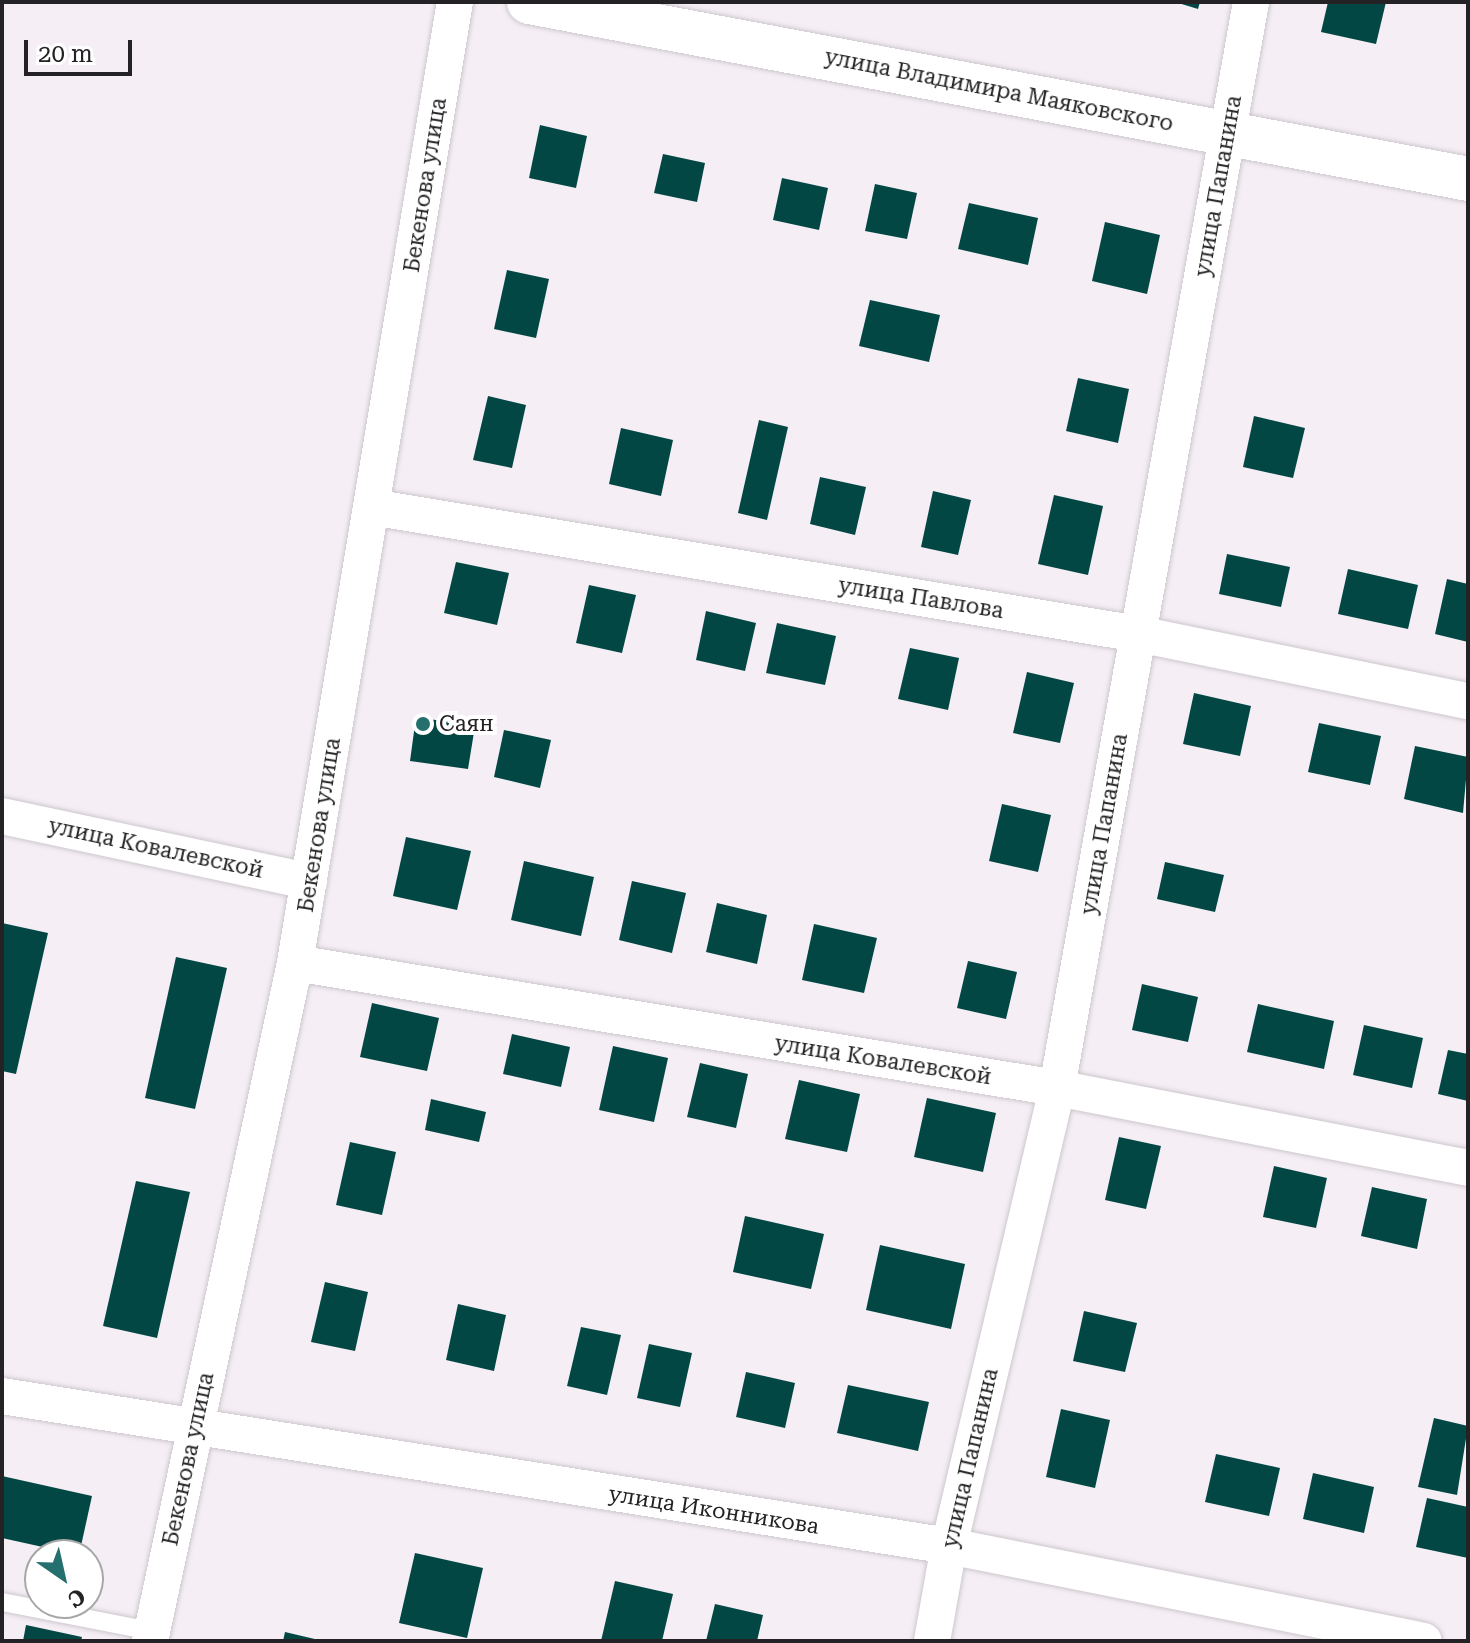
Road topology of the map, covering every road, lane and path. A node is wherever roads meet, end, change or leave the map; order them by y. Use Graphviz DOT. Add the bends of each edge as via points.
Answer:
graph roads {
  1 [pos="455,2"];
  2 [pos="529,2"];
  3 [pos="1251,2"];
  4 [pos="1227,133"];
  5 [pos="1468,179"];
  6 [pos="371,507"];
  7 [pos="1138,634"];
  8 [pos="1468,701"];
  9 [pos="2,816"];
  10 [pos="309,881"];
  11 [pos="295,963"];
  12 [pos="1057,1088"];
  13 [pos="1468,1168"];
  14 [pos="2,1396"];
  15 [pos="195,1431"];
  16 [pos="949,1546"];
  17 [pos="2,1602"];
  18 [pos="151,1636"];
  19 [pos="932,1641"];
  20 [pos="1424,1641"];
  1 -- 6 [label="street, Бекенова улица"];
  2 -- 4 [label="street, улица Владимира Маяковского"];
  3 -- 4 [label="street, улица Папанина"];
  4 -- 5 [label="street, улица Владимира Маяковского"];
  4 -- 7 [label="street, улица Папанина"];
  6 -- 7 [label="street, улица Павлова"];
  6 -- 10 [label="street, Бекенова улица"];
  7 -- 8 [label="street, улица Павлова"];
  7 -- 12 [label="street, улица Папанина"];
  9 -- 10 [label="street, улица Ковалевской"];
  10 -- 11 [label="street, Бекенова улица"];
  11 -- 12 [label="street, улица Ковалевской"];
  11 -- 15 [label="street, Бекенова улица"];
  12 -- 13 [label="street, улица Ковалевской"];
  12 -- 16 [label="street, улица Папанина"];
  14 -- 15 [label="street, улица Иконникова"];
  15 -- 16 [label="street, улица Иконникова"];
  15 -- 18 [label="street, Бекенова улица"];
  16 -- 19 [label="street, улица Папанина"];
  16 -- 20 [label="street, улица Иконникова"];
  17 -- 18 [label="lane"];
}
